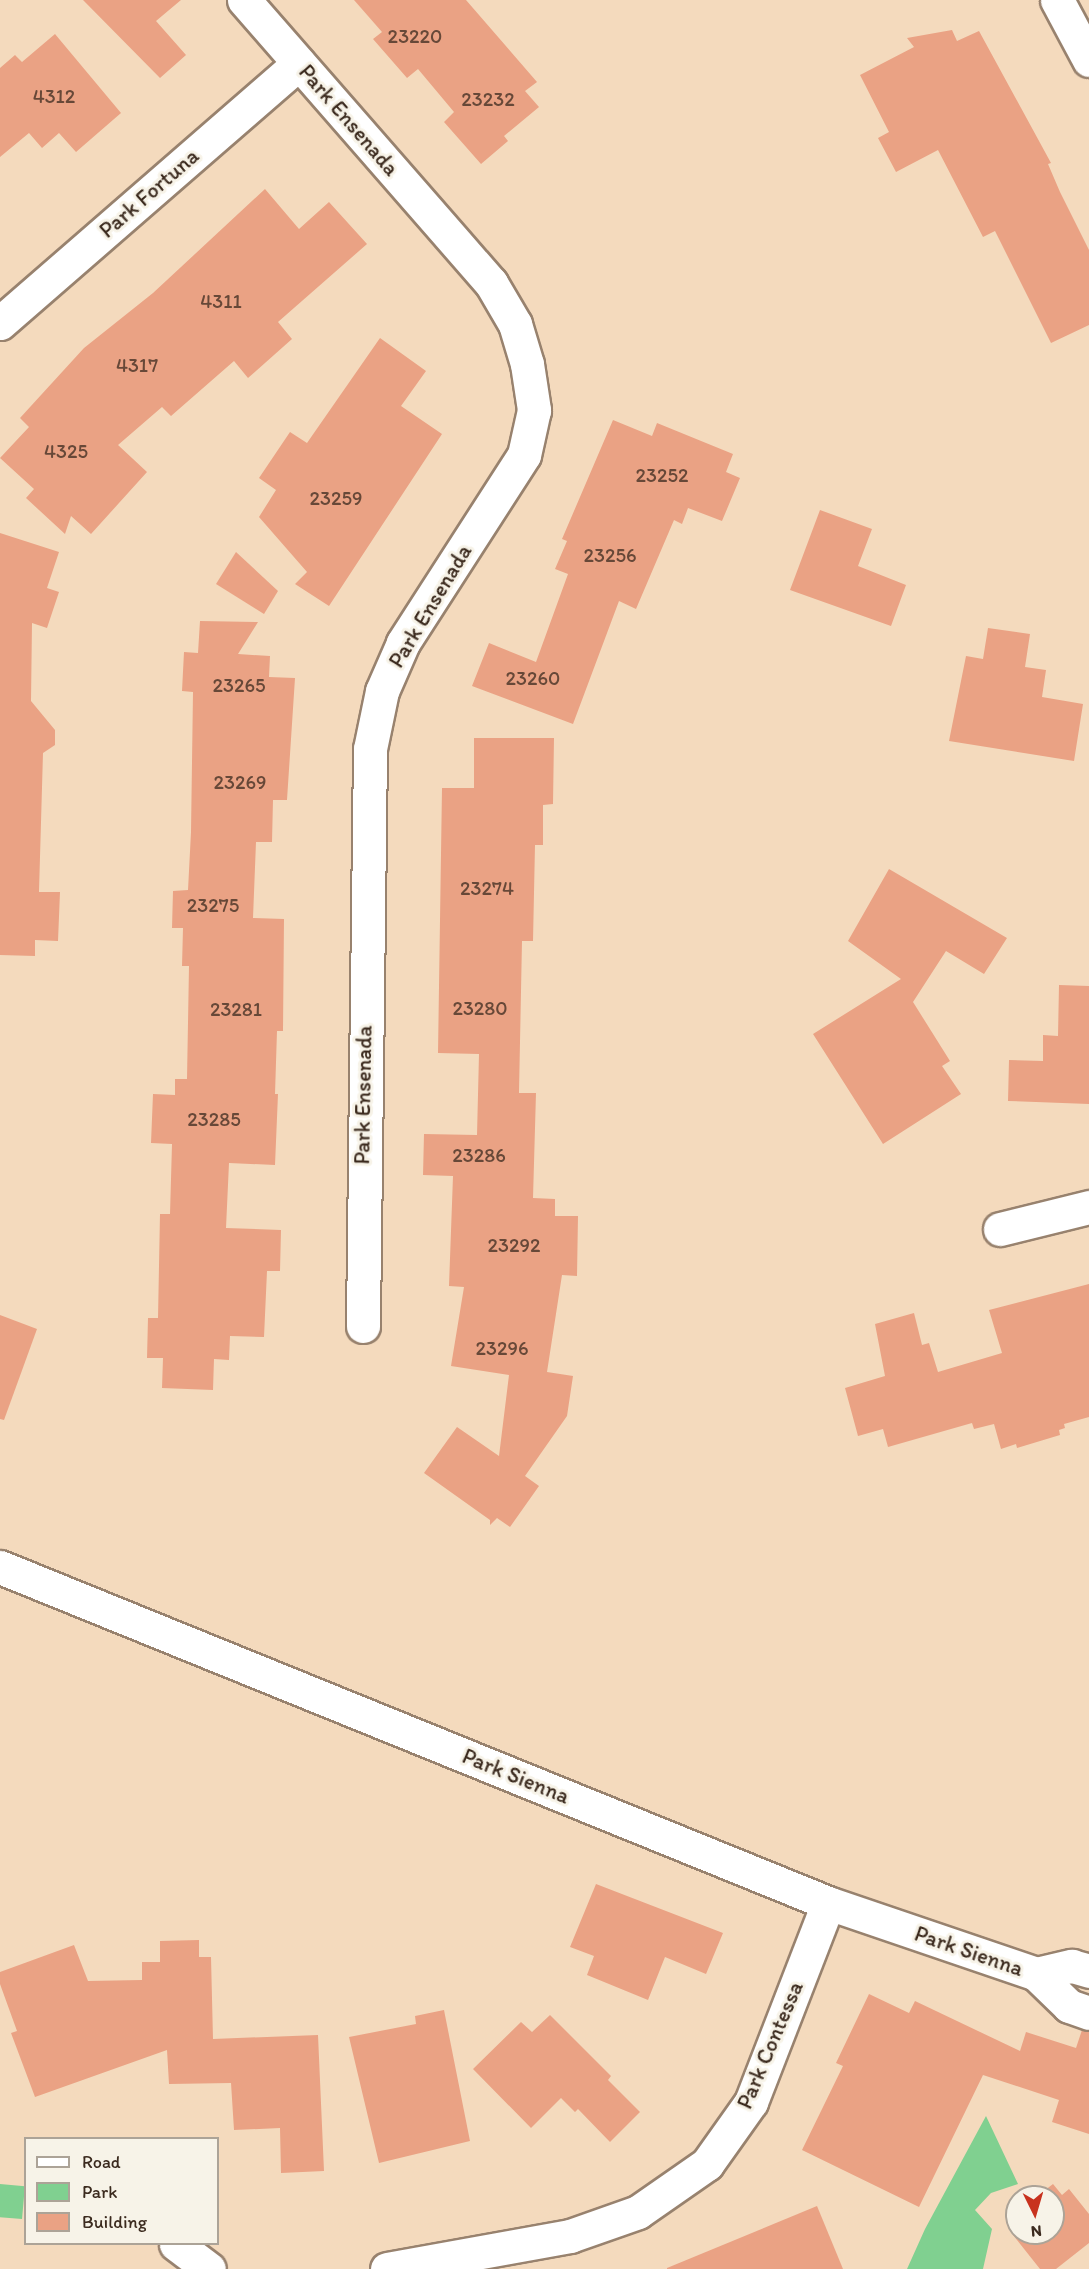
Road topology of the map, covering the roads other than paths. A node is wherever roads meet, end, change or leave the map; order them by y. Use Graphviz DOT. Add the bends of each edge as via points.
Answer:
graph roads {
  1 [pos="244,0"];
  2 [pos="1057,0"];
  3 [pos="1089,60"];
  4 [pos="299,63"];
  5 [pos="0,323"];
  6 [pos="1089,1207"];
  7 [pos="1000,1229"];
  8 [pos="363,1326"];
  9 [pos="0,1568"];
  10 [pos="828,1903"];
  11 [pos="1089,1971"];
  12 [pos="1036,1974"];
  13 [pos="1089,2013"];
  14 [pos="177,2245"];
  15 [pos="209,2269"];
  16 [pos="387,2269"];
  1 -- 4 [label="street, Park Ensenada"];
  2 -- 3 [label="street"];
  4 -- 5 [label="street, Park Fortuna"];
  4 -- 8 [label="street, Park Ensenada" via="491,283 515,324 527,364 534,410 524,455 403,643 382,691 370,749"];
  6 -- 7 [label="street"];
  9 -- 10 [label="street, Park Sienna"];
  10 -- 12 [label="street, Park Sienna"];
  10 -- 16 [label="street, Park Contessa" via="751,2102 707,2164 638,2212 570,2236"];
  11 -- 12 [label="street, Park Sienna" via="1072,1966"];
  12 -- 13 [label="street, Park Sienna" via="1069,2006"];
  14 -- 15 [label="street"];
}
